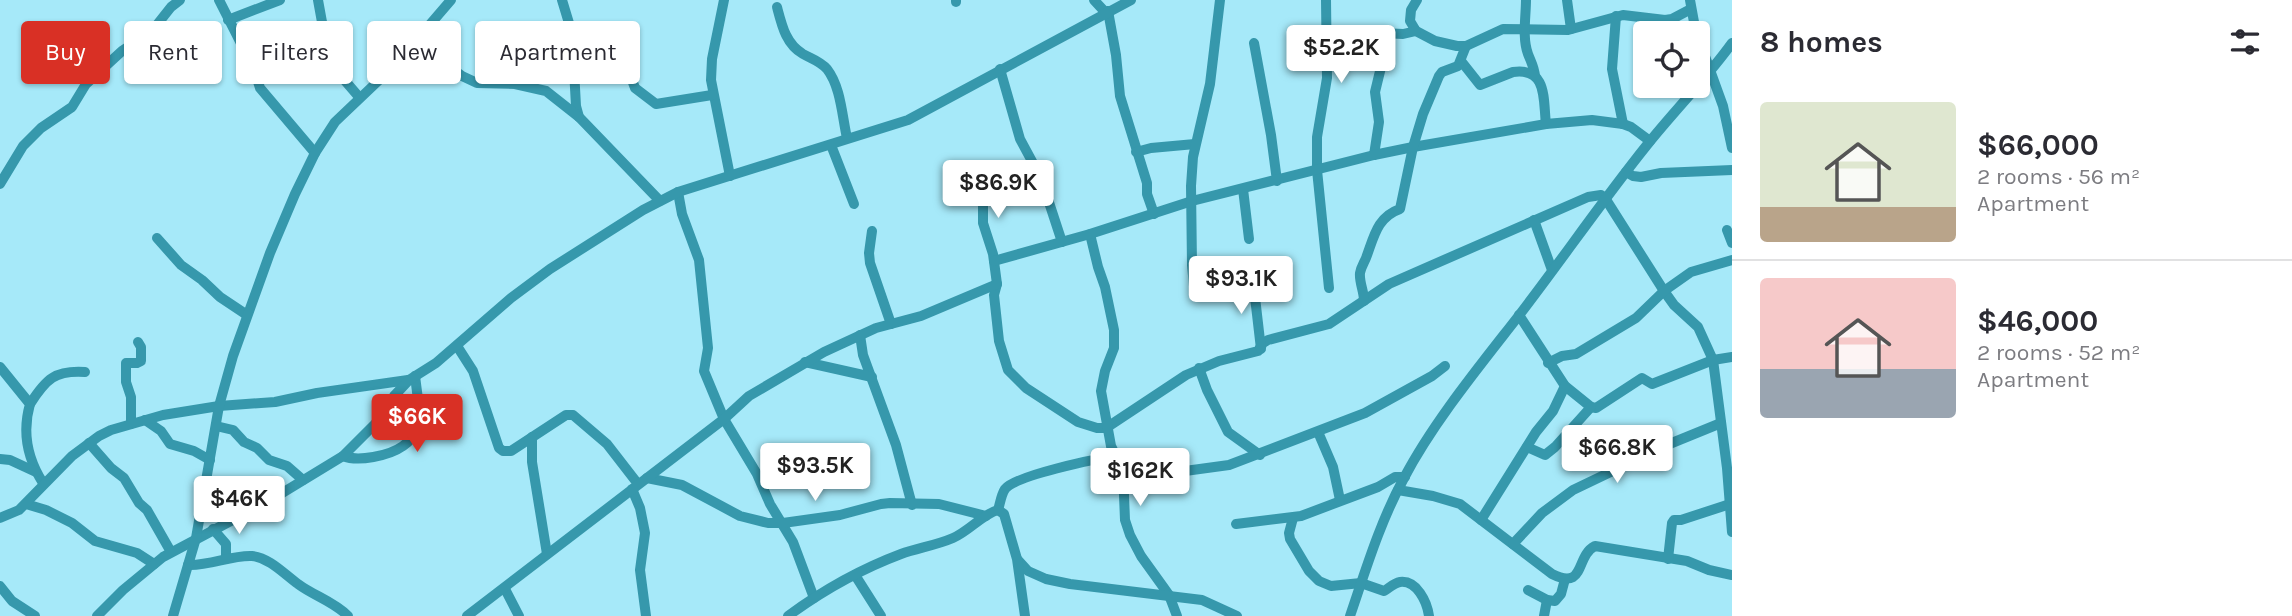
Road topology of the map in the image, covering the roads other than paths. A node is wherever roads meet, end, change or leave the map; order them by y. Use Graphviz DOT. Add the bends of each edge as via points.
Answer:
graph roads {
  1 [pos="180,0"];
  2 [pos="219,0"];
  3 [pos="280,0"];
  4 [pos="318,0"];
  5 [pos="451,0"];
  6 [pos="562,0"];
  7 [pos="724,0"];
  8 [pos="1094,0"];
  9 [pos="1131,0"];
  10 [pos="1220,0"];
  11 [pos="1326,0"];
  12 [pos="1417,0"];
  13 [pos="1526,0"];
  14 [pos="1567,0"];
  15 [pos="1691,2"];
  16 [pos="777,7"];
  17 [pos="1107,12"];
  18 [pos="1616,16"];
  19 [pos="228,20"];
  20 [pos="433,21"];
  21 [pos="1694,21"];
  22 [pos="1525,28"];
  23 [pos="1571,29"];
  24 [pos="1416,31"];
  25 [pos="1360,32"];
  26 [pos="1383,33"];
  27 [pos="1254,43"];
  28 [pos="1732,43"];
  29 [pos="1466,46"];
  30 [pos="1461,61"];
  31 [pos="1710,66"];
  32 [pos="1000,69"];
  33 [pos="1712,71"];
  34 [pos="461,75"];
  35 [pos="1535,76"];
  36 [pos="374,84"];
  37 [pos="634,84"];
  38 [pos="712,94"];
  39 [pos="359,97"];
  40 [pos="579,117"];
  41 [pos="1546,124"];
  42 [pos="1623,124"];
  43 [pos="846,138"];
  44 [pos="1650,141"];
  45 [pos="1195,144"];
  46 [pos="831,145"];
  47 [pos="1413,148"];
  48 [pos="1732,148"];
  49 [pos="1136,152"];
  50 [pos="315,153"];
  51 [pos="1374,155"];
  52 [pos="1317,170"];
  53 [pos="1732,170"];
  54 [pos="1626,172"];
  55 [pos="730,176"];
  56 [pos="983,179"];
  57 [pos="1277,181"];
  58 [pos="0,184"];
  59 [pos="1243,190"];
  60 [pos="678,192"];
  61 [pos="1605,198"];
  62 [pos="660,201"];
  63 [pos="1192,201"];
  64 [pos="854,204"];
  65 [pos="1154,214"];
  66 [pos="1534,220"];
  67 [pos="1727,230"];
  68 [pos="872,231"];
  69 [pos="1090,234"];
  70 [pos="158,239"];
  71 [pos="1249,239"];
  72 [pos="1062,242"];
  73 [pos="1732,243"];
  74 [pos="1732,260"];
  75 [pos="994,261"];
  76 [pos="1552,270"];
  77 [pos="1253,280"];
  78 [pos="997,284"];
  79 [pos="1329,288"];
  80 [pos="1664,291"];
  81 [pos="1195,298"];
  82 [pos="1364,301"];
  83 [pos="1519,315"];
  84 [pos="247,316"];
  85 [pos="891,324"];
  86 [pos="860,335"];
  87 [pos="138,342"];
  88 [pos="457,345"];
  89 [pos="1261,349"];
  90 [pos="1732,357"];
  91 [pos="1713,360"];
  92 [pos="805,362"];
  93 [pos="1548,363"];
  94 [pos="1445,366"];
  95 [pos="0,368"];
  96 [pos="1199,368"];
  97 [pos="85,372"];
  98 [pos="872,377"];
  99 [pos="412,378"];
  100 [pos="1566,386"];
  101 [pos="30,404"];
  102 [pos="219,406"];
  103 [pos="1591,407"];
  104 [pos="724,419"];
  105 [pos="145,420"];
  106 [pos="1721,423"];
  107 [pos="131,424"];
  108 [pos="216,426"];
  109 [pos="1106,428"];
  110 [pos="1318,432"];
  111 [pos="532,437"];
  112 [pos="89,443"];
  113 [pos="1527,447"];
  114 [pos="1260,455"];
  115 [pos="342,456"];
  116 [pos="1115,457"];
  117 [pos="0,459"];
  118 [pos="210,460"];
  119 [pos="1124,471"];
  120 [pos="36,472"];
  121 [pos="1405,477"];
  122 [pos="303,480"];
  123 [pos="43,483"];
  124 [pos="639,484"];
  125 [pos="1398,490"];
  126 [pos="1340,500"];
  127 [pos="26,504"];
  128 [pos="1730,504"];
  129 [pos="912,505"];
  130 [pos="999,510"];
  131 [pos="986,516"];
  132 [pos="0,518"];
  133 [pos="1293,518"];
  134 [pos="1481,520"];
  135 [pos="783,523"];
  136 [pos="1236,524"];
  137 [pos="213,529"];
  138 [pos="1732,532"];
  139 [pos="196,538"];
  140 [pos="1513,544"];
  141 [pos="171,552"];
  142 [pos="547,554"];
  143 [pos="226,559"];
  144 [pos="1017,559"];
  145 [pos="1668,559"];
  146 [pos="154,564"];
  147 [pos="188,565"];
  148 [pos="855,575"];
  149 [pos="1732,575"];
  150 [pos="1565,579"];
  151 [pos="1361,583"];
  152 [pos="0,586"];
  153 [pos="505,589"];
  154 [pos="1528,590"];
  155 [pos="1169,595"];
  156 [pos="814,598"];
  157 [pos="1547,600"];
  158 [pos="35,616"];
  159 [pos="97,616"];
  160 [pos="173,616"];
  161 [pos="348,616"];
  162 [pos="467,616"];
  163 [pos="519,616"];
  164 [pos="646,616"];
  165 [pos="788,616"];
  166 [pos="881,616"];
  167 [pos="1025,616"];
  168 [pos="1177,616"];
  169 [pos="1237,616"];
  170 [pos="1350,616"];
  171 [pos="1429,616"];
  172 [pos="1544,616"];
  1 -- 58 [label="street" via="152,31 86,84 72,107 23,146"];
  2 -- 19 [label="street"];
  3 -- 19 [label="street"];
  4 -- 39 [label="street" via="328,55"];
  5 -- 20 [label="street"];
  6 -- 40 [label="street" via="572,33"];
  7 -- 38 [label="street" via="712,59"];
  8 -- 17 [label="street"];
  9 -- 17 [label="street"];
  10 -- 45 [label="street" via="1210,84"];
  11 -- 52 [label="street" via="1327,78 1317,137"];
  12 -- 24 [label="street" via="1410,21"];
  13 -- 22 [label="street"];
  14 -- 23 [label="street"];
  15 -- 18 [label="street" via="1672,19"];
  15 -- 21 [label="street"];
  16 -- 43 [label="street" via="788,43 821,62 832,76"];
  17 -- 32 [label="street"];
  17 -- 49 [label="street" via="1120,96"];
  18 -- 23 [label="street"];
  18 -- 42 [label="street" via="1612,69"];
  19 -- 50 [label="street" via="265,95"];
  22 -- 23 [label="street"];
  22 -- 29 [label="street" via="1496,31"];
  22 -- 35 [label="street"];
  24 -- 26 [label="street"];
  24 -- 29 [label="street" via="1448,45"];
  25 -- 26 [label="street"];
  26 -- 51 [label="street" via="1375,92 1379,122"];
  27 -- 57 [label="street"];
  28 -- 33 [label="street"];
  29 -- 30 [label="street"];
  30 -- 35 [label="street" via="1479,85 1513,72"];
  30 -- 47 [label="street" via="1439,76"];
  31 -- 33 [label="street"];
  32 -- 43 [label="street" via="908,120"];
  32 -- 72 [label="street" via="1020,139 1041,178"];
  33 -- 44 [label="street"];
  33 -- 48 [label="street"];
  34 -- 40 [label="street" via="477,83 546,91"];
  35 -- 41 [label="street" via="1542,83"];
  36 -- 39 [label="street"];
  37 -- 38 [label="street" via="656,104"];
  38 -- 55 [label="street"];
  39 -- 50 [label="street"];
  40 -- 62 [label="street"];
  41 -- 42 [label="street" via="1592,120"];
  41 -- 47 [label="street"];
  42 -- 44 [label="street"];
  43 -- 46 [label="street"];
  44 -- 54 [label="street"];
  45 -- 49 [label="street"];
  45 -- 63 [label="street"];
  46 -- 55 [label="street"];
  46 -- 64 [label="street"];
  47 -- 51 [label="street"];
  47 -- 82 [label="street" via="1400,209 1379,224 1362,264"];
  49 -- 65 [label="street"];
  50 -- 84 [label="street"];
  51 -- 52 [label="street"];
  52 -- 57 [label="street"];
  52 -- 79 [label="street"];
  53 -- 54 [label="street" via="1641,177"];
  54 -- 61 [label="street"];
  55 -- 60 [label="street"];
  56 -- 75 [label="street" via="983,223"];
  57 -- 59 [label="street"];
  59 -- 63 [label="street"];
  59 -- 71 [label="street"];
  60 -- 62 [label="street"];
  60 -- 104 [label="street" via="699,260 708,348 704,372"];
  61 -- 66 [label="street" via="1596,194"];
  61 -- 76 [label="street"];
  61 -- 80 [label="street"];
  62 -- 88 [label="street" via="550,269"];
  63 -- 65 [label="street"];
  63 -- 81 [label="street"];
  65 -- 69 [label="street"];
  66 -- 76 [label="street"];
  66 -- 82 [label="street" via="1399,279"];
  67 -- 73 [label="street"];
  68 -- 85 [label="street" via="870,263"];
  69 -- 72 [label="street"];
  69 -- 109 [label="street" via="1114,330 1114,348 1101,391"];
  70 -- 84 [label="street" via="181,265"];
  72 -- 75 [label="street"];
  74 -- 80 [label="street" via="1691,272"];
  75 -- 78 [label="street"];
  76 -- 83 [label="street"];
  77 -- 89 [label="street"];
  78 -- 85 [label="street"];
  78 -- 109 [label="street" via="999,341 1008,370 1026,388 1078,422"];
  80 -- 91 [label="street" via="1698,327"];
  80 -- 93 [label="street" via="1636,318 1576,354"];
  82 -- 89 [label="street" via="1329,324 1268,340"];
  83 -- 93 [label="street"];
  83 -- 121 [label="street"];
  84 -- 102 [label="street"];
  85 -- 86 [label="street"];
  86 -- 92 [label="street"];
  86 -- 98 [label="street"];
  87 -- 107 [label="street" via="141,361 127,363 125,372"];
  88 -- 99 [label="street"];
  88 -- 111 [label="street" via="473,371 499,448 511,450"];
  89 -- 96 [label="street"];
  90 -- 91 [label="street"];
  91 -- 103 [label="street" via="1652,384 1642,378"];
  91 -- 106 [label="street"];
  92 -- 98 [label="street"];
  92 -- 104 [label="street" via="749,396"];
  93 -- 100 [label="street"];
  94 -- 110 [label="street" via="1365,413"];
  95 -- 101 [label="street"];
  96 -- 109 [label="street"];
  96 -- 114 [label="street" via="1228,432"];
  97 -- 101 [label="street" via="69,371 51,378"];
  98 -- 129 [label="street"];
  99 -- 102 [label="street" via="275,402"];
  99 -- 115 [label="street"];
  99 -- 115 [label="street" via="421,423 409,441 369,458"];
  100 -- 103 [label="street"];
  100 -- 113 [label="street"];
  101 -- 120 [label="street" via="25,434"];
  102 -- 105 [label="street"];
  102 -- 108 [label="street"];
  103 -- 113 [label="street" via="1545,455"];
  104 -- 124 [label="street"];
  104 -- 135 [label="street"];
  105 -- 107 [label="street"];
  105 -- 118 [label="street" via="170,444"];
  106 -- 128 [label="street"];
  106 -- 140 [label="street" via="1573,490 1542,513"];
  107 -- 112 [label="street"];
  108 -- 118 [label="street"];
  108 -- 122 [label="street" via="233,430"];
  109 -- 116 [label="street"];
  110 -- 114 [label="street"];
  110 -- 126 [label="street"];
  111 -- 124 [label="street" via="573,415 607,444"];
  111 -- 142 [label="street" via="533,476"];
  112 -- 123 [label="street"];
  112 -- 141 [label="street" via="124,478"];
  113 -- 134 [label="street"];
  114 -- 119 [label="street" via="1230,466"];
  115 -- 122 [label="street"];
  116 -- 119 [label="street"];
  116 -- 130 [label="street" via="1012,483 1003,491"];
  117 -- 120 [label="street"];
  118 -- 139 [label="street"];
  119 -- 155 [label="street" via="1127,527 1149,570"];
  120 -- 123 [label="street"];
  121 -- 125 [label="street"];
  121 -- 126 [label="street"];
  122 -- 137 [label="street"];
  123 -- 127 [label="street"];
  124 -- 135 [label="street" via="682,485 740,516"];
  124 -- 142 [label="street"];
  124 -- 164 [label="street" via="645,533 640,570"];
  125 -- 134 [label="street" via="1452,501"];
  125 -- 151 [label="street"];
  126 -- 133 [label="street"];
  127 -- 132 [label="street"];
  127 -- 146 [label="street" via="72,523 95,541 137,553"];
  128 -- 138 [label="street"];
  128 -- 145 [label="street" via="1674,520"];
  129 -- 131 [label="street" via="945,505"];
  129 -- 135 [label="street" via="881,504"];
  130 -- 131 [label="street"];
  130 -- 144 [label="street"];
  131 -- 148 [label="street" via="949,540 898,555"];
  133 -- 136 [label="street"];
  133 -- 151 [label="street" via="1290,539 1314,577 1331,586"];
  134 -- 140 [label="street"];
  135 -- 156 [label="street"];
  137 -- 139 [label="street"];
  137 -- 143 [label="street" via="226,544"];
  139 -- 141 [label="street"];
  139 -- 147 [label="street"];
  140 -- 150 [label="street"];
  141 -- 146 [label="street"];
  142 -- 153 [label="street"];
  143 -- 147 [label="street"];
  143 -- 161 [label="street" via="258,557"];
  144 -- 155 [label="street" via="1039,577"];
  144 -- 167 [label="street"];
  145 -- 149 [label="street"];
  145 -- 150 [label="street" via="1593,546 1576,575"];
  146 -- 159 [label="street"];
  147 -- 160 [label="street"];
  148 -- 156 [label="street"];
  148 -- 166 [label="street"];
  150 -- 157 [label="street" via="1558,599"];
  151 -- 170 [label="street"];
  151 -- 171 [label="street" via="1384,591 1399,583 1409,584 1423,597"];
  152 -- 158 [label="street" via="12,601"];
  153 -- 162 [label="street"];
  153 -- 163 [label="street"];
  154 -- 157 [label="street"];
  155 -- 168 [label="street"];
  155 -- 169 [label="street" via="1202,600"];
  156 -- 165 [label="street"];
  157 -- 172 [label="street"];
}
